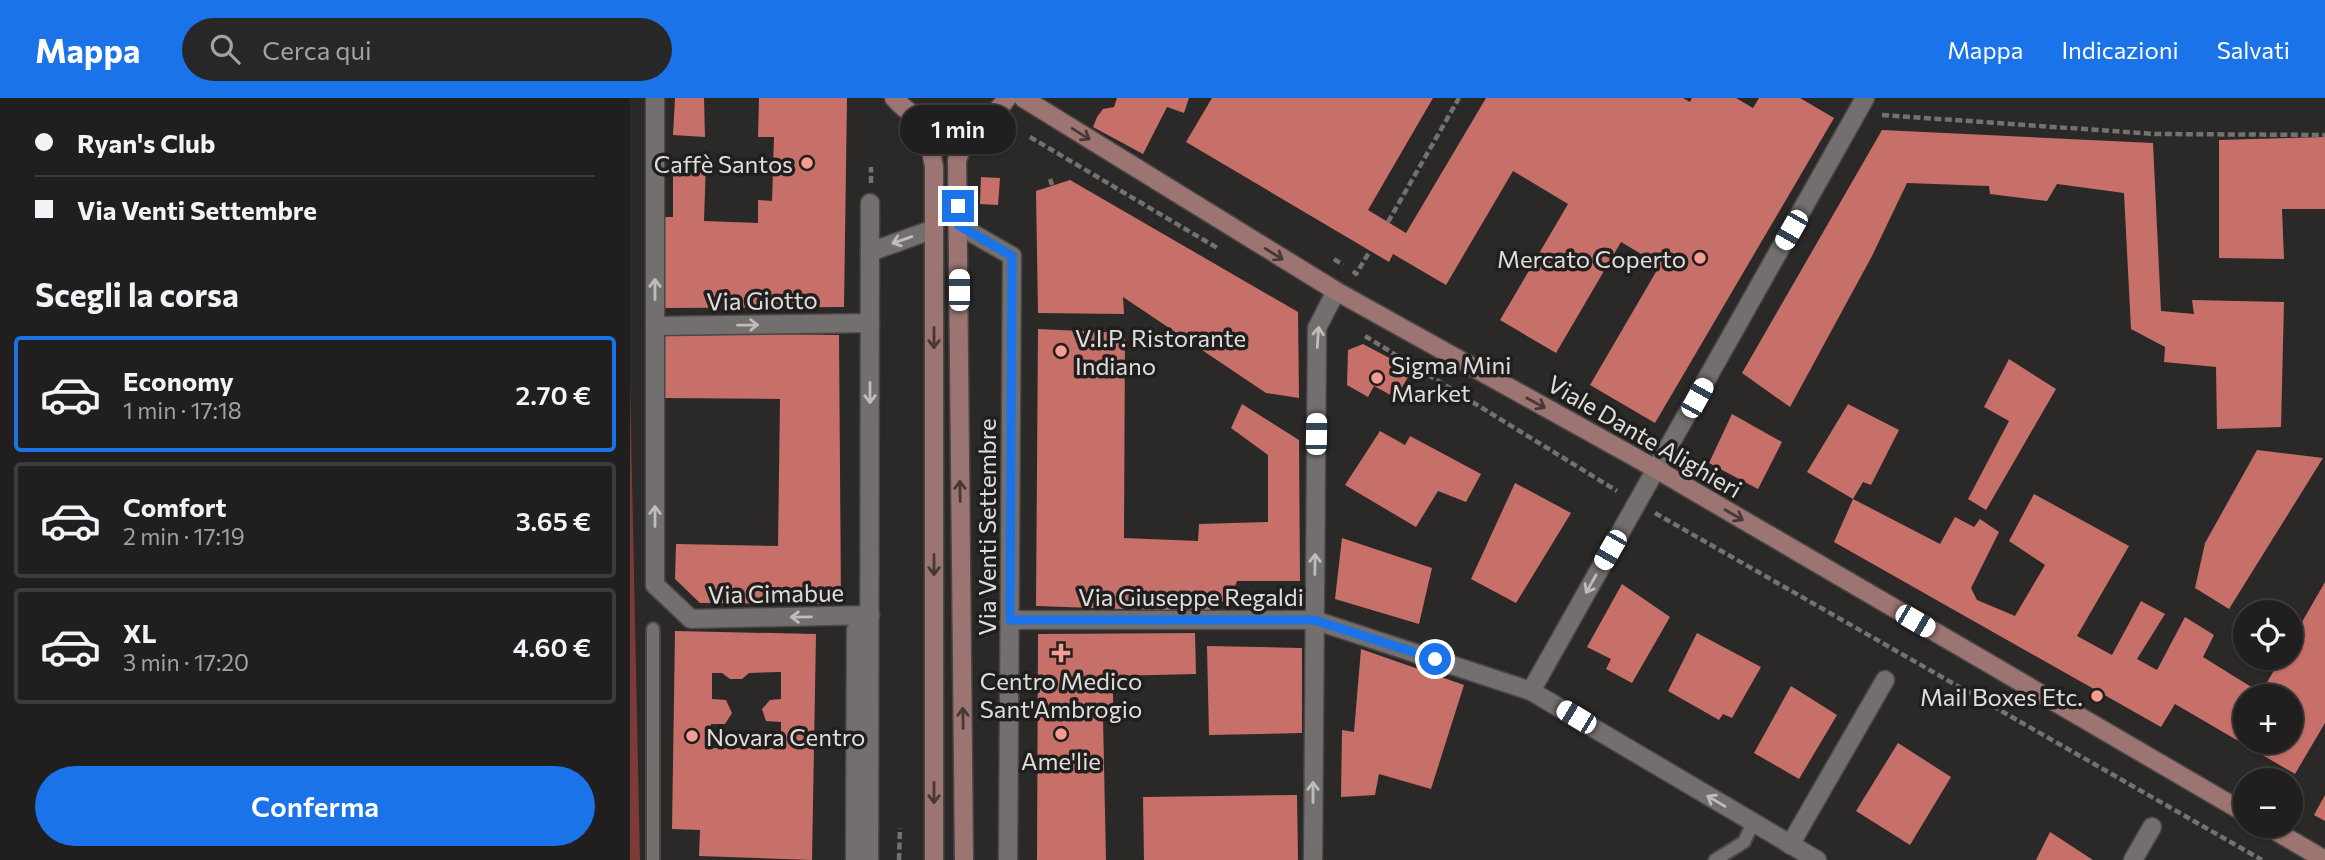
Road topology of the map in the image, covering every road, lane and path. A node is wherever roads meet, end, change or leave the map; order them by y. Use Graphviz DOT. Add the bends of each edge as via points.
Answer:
graph roads {
  1 [pos="655,98"];
  2 [pos="894,98"];
  3 [pos="1007,98"];
  4 [pos="1023,98"];
  5 [pos="1460,98"];
  6 [pos="1865,98"];
  7 [pos="1885,115"];
  8 [pos="926,123"];
  9 [pos="971,125"];
  10 [pos="2325,135"];
  11 [pos="870,203"];
  12 [pos="1388,222"];
  13 [pos="958,225"];
  14 [pos="934,229"];
  15 [pos="1370,251"];
  16 [pos="870,252"];
  17 [pos="1334,259"];
  18 [pos="1336,291"];
  19 [pos="870,323"];
  20 [pos="655,326"];
  21 [pos="1656,469"];
  22 [pos="1658,515"];
  23 [pos="870,615"];
  24 [pos="1010,620"];
  25 [pos="1314,620"];
  26 [pos="653,629"];
  27 [pos="1885,680"];
  28 [pos="1531,691"];
  29 [pos="2233,806"];
  30 [pos="1753,823"];
  31 [pos="2152,827"];
  32 [pos="900,828"];
  33 [pos="2287,838"];
  34 [pos="1790,845"];
  35 [pos="653,860"];
  36 [pos="855,860"];
  37 [pos="869,860"];
  38 [pos="899,860"];
  39 [pos="934,860"];
  40 [pos="964,860"];
  41 [pos="1008,860"];
  42 [pos="1312,860"];
  43 [pos="1715,860"];
  44 [pos="1817,860"];
  45 [pos="2133,860"];
  46 [pos="2262,860"];
  47 [pos="2325,860"];
  20 -- 1 [label="street, one-way"];
  2 -- 8 [label="main road" via="907,113"];
  3 -- 9 [label="main road" via="989,116"];
  4 -- 18 [label="main road, Viale Dante Alighieri, one-way"];
  5 -- 12 [label="path"];
  6 -- 21 [label="street"];
  7 -- 10 [label="path" via="2155,134"];
  8 -- 9 [label="main road"];
  8 -- 14 [label="main road" via="934,167"];
  9 -- 13 [label="main road, Via Venti Settembre" via="957,160"];
  11 -- 16 [label="street"];
  13 -- 24 [label="street, Via Venti Settembre" via="1012,256"];
  40 -- 13 [label="main road, Via Venti Settembre, one-way"];
  14 -- 16 [label="street, one-way"];
  14 -- 39 [label="main road, one-way"];
  15 -- 17 [label="path" via="1356,274"];
  16 -- 19 [label="street"];
  18 -- 21 [label="main road, Viale Dante Alighieri, one-way"];
  25 -- 18 [label="street, one-way" via="1317,328"];
  20 -- 19 [label="street, Via Giotto, one-way"];
  19 -- 23 [label="street, one-way"];
  23 -- 20 [label="street, Via Cimabue, one-way" via="691,619 655,585"];
  21 -- 28 [label="street, one-way"];
  21 -- 29 [label="main road, Viale Dante Alighieri, one-way"];
  22 -- 46 [label="path"];
  23 -- 36 [label="street" via="856,630"];
  23 -- 37 [label="street"];
  24 -- 25 [label="street, Via Giuseppe Regaldi"];
  24 -- 41 [label="street, Via Venti Settembre"];
  25 -- 28 [label="street, Via Giuseppe Regaldi"];
  42 -- 25 [label="street, one-way"];
  26 -- 35 [label="lane"];
  27 -- 34 [label="street"];
  30 -- 28 [label="street, Via Giuseppe Regaldi, one-way"];
  30 -- 34 [label="street, Via Giuseppe Regaldi"];
  30 -- 43 [label="lane" via="1745,842"];
  31 -- 45 [label="street"];
  32 -- 38 [label="path"];
  33 -- 47 [label="main road"];
  34 -- 44 [label="street, Via Giuseppe Regaldi"];
}
